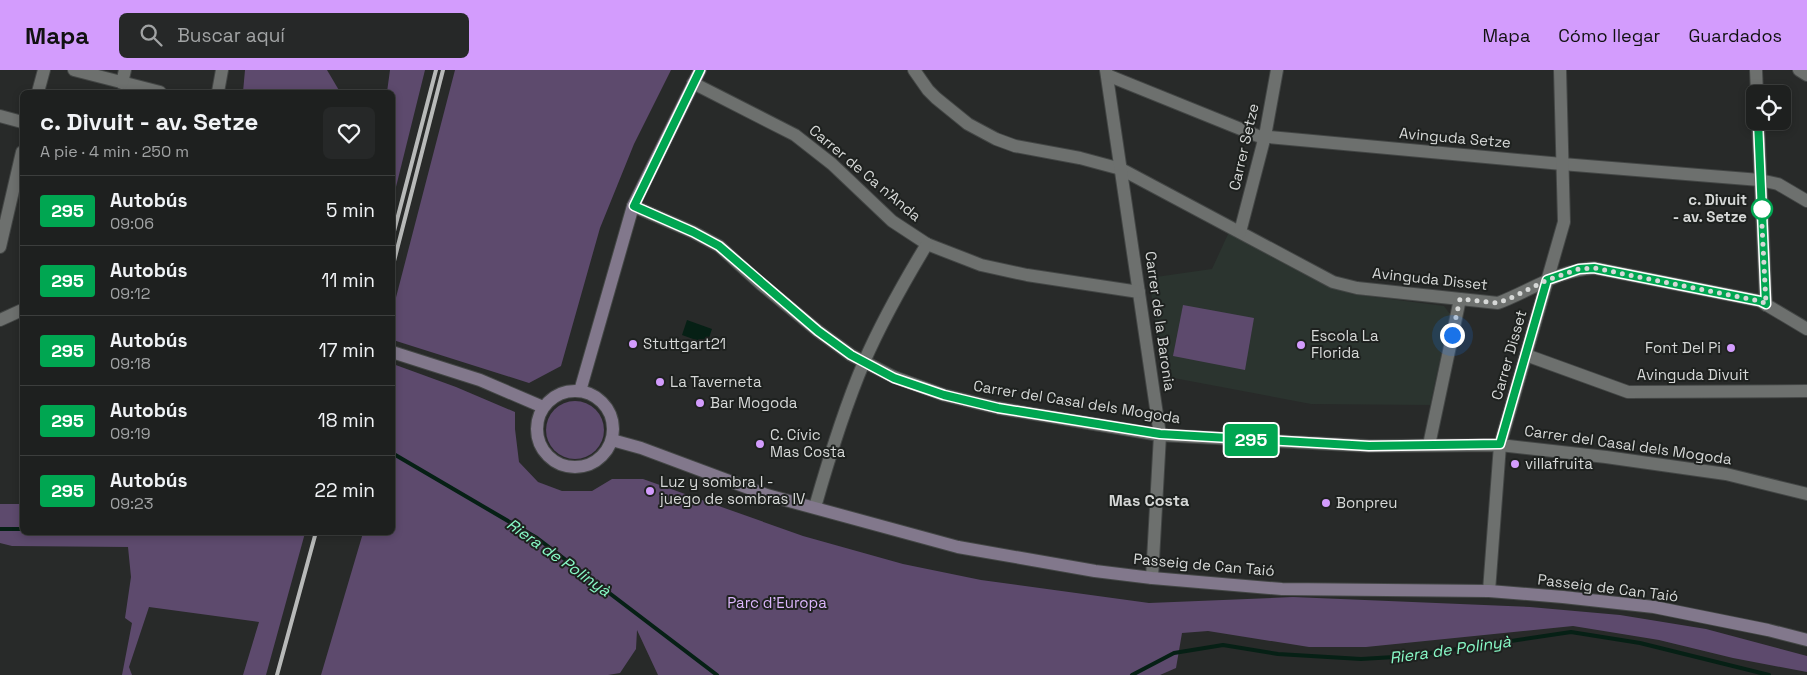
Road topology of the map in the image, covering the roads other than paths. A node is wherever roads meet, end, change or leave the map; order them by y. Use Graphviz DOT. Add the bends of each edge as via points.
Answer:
graph roads {
  1 [pos="44,70"];
  2 [pos="74,70"];
  3 [pos="125,70"];
  4 [pos="222,70"];
  5 [pos="700,70"];
  6 [pos="914,70"];
  7 [pos="1277,70"];
  8 [pos="1560,70"];
  9 [pos="1756,70"];
  10 [pos="1799,70"];
  11 [pos="1107,72"];
  12 [pos="1807,75"];
  13 [pos="122,83"];
  14 [pos="693,83"];
  15 [pos="1757,85"];
  16 [pos="39,90"];
  17 [pos="152,90"];
  18 [pos="218,90"];
  19 [pos="0,116"];
  20 [pos="20,121"];
  21 [pos="1758,130"];
  22 [pos="1265,136"];
  23 [pos="20,161"];
  24 [pos="1562,164"];
  25 [pos="1121,168"];
  26 [pos="1760,180"];
  27 [pos="1807,201"];
  28 [pos="634,206"];
  29 [pos="1240,232"];
  30 [pos="927,244"];
  31 [pos="0,247"];
  32 [pos="1547,280"];
  33 [pos="1139,292"];
  34 [pos="1460,299"];
  35 [pos="1766,304"];
  36 [pos="20,311"];
  37 [pos="0,320"];
  38 [pos="1807,329"];
  39 [pos="395,353"];
  40 [pos="1526,355"];
  41 [pos="864,362"];
  42 [pos="580,391"];
  43 [pos="1807,392"];
  44 [pos="543,407"];
  45 [pos="1160,434"];
  46 [pos="612,440"];
  47 [pos="1500,444"];
  48 [pos="1429,445"];
  49 [pos="1807,494"];
  50 [pos="815,507"];
  51 [pos="1152,578"];
  52 [pos="1489,591"];
  53 [pos="1807,640"];
  1 -- 16 [label="street"];
  2 -- 13 [label="street"];
  3 -- 13 [label="street"];
  4 -- 18 [label="street"];
  5 -- 14 [label="main road"];
  6 -- 25 [label="street, Avinguda Disset" via="936,98 968,124 996,138 1015,146"];
  7 -- 22 [label="street, Carrer Setze"];
  8 -- 24 [label="street, Carrer Disset"];
  9 -- 15 [label="street"];
  10 -- 12 [label="street"];
  11 -- 22 [label="street, Avinguda Setze" via="1258,136"];
  11 -- 25 [label="street, Carrer de la Baronia"];
  13 -- 17 [label="street"];
  14 -- 28 [label="main road"];
  14 -- 30 [label="street, Carrer de Ca n'Anda" via="795,135 832,164 892,221"];
  19 -- 20 [label="street"];
  21 -- 26 [label="street"];
  22 -- 24 [label="street, Avinguda Setze"];
  22 -- 29 [label="street, Carrer Setze"];
  23 -- 31 [label="street"];
  24 -- 26 [label="street, Avinguda Setze"];
  24 -- 32 [label="street, Carrer Disset" via="1564,222"];
  25 -- 29 [label="street, Avinguda Disset"];
  25 -- 33 [label="street, Carrer de la Baronia"];
  26 -- 27 [label="street, Avinguda Setze" via="1778,184"];
  26 -- 35 [label="street"];
  28 -- 41 [label="street, Carrer del Casal dels Mogoda" via="719,246 818,331"];
  28 -- 42 [label="main road"];
  29 -- 34 [label="street, Avinguda Disset" via="1333,282 1357,288"];
  30 -- 33 [label="street, Carrer de Ca n'Anda" via="981,266"];
  30 -- 41 [label="street"];
  32 -- 34 [label="street, Avinguda Disset" via="1498,303"];
  32 -- 35 [label="street, Avinguda Disset" via="1579,269 1594,268"];
  32 -- 40 [label="street, Carrer Disset"];
  33 -- 45 [label="street, Carrer de la Baronia"];
  34 -- 48 [label="street"];
  35 -- 38 [label="street, Avinguda Disset"];
  36 -- 37 [label="street"];
  39 -- 44 [label="main road" via="480,380"];
  40 -- 43 [label="street, Avinguda Divuit" via="1628,392"];
  40 -- 47 [label="street, Carrer Disset"];
  41 -- 45 [label="street, Carrer del Casal dels Mogoda" via="894,378 944,395 998,408"];
  41 -- 50 [label="street" via="840,424"];
  42 -- 44 [label="main road" via="554,397"];
  42 -- 46 [label="main road" via="591,394 605,405 611,417"];
  44 -- 46 [label="main road" via="537,420 538,441 548,458 564,467 581,468 598,460"];
  45 -- 48 [label="street, Carrer del Casal dels Mogoda" via="1369,446"];
  45 -- 51 [label="street, Carrer de la Baronia"];
  46 -- 50 [label="main road, Passeig de Can Taió" via="767,495"];
  47 -- 48 [label="street, Carrer del Casal dels Mogoda"];
  47 -- 49 [label="street, Carrer del Casal dels Mogoda" via="1726,474"];
  47 -- 52 [label="street, Carrer Disset"];
  50 -- 51 [label="main road, Passeig de Can Taió" via="958,547"];
  51 -- 52 [label="main road, Passeig de Can Taió" via="1282,588"];
  52 -- 53 [label="main road, Passeig de Can Taió" via="1654,607"];
}
